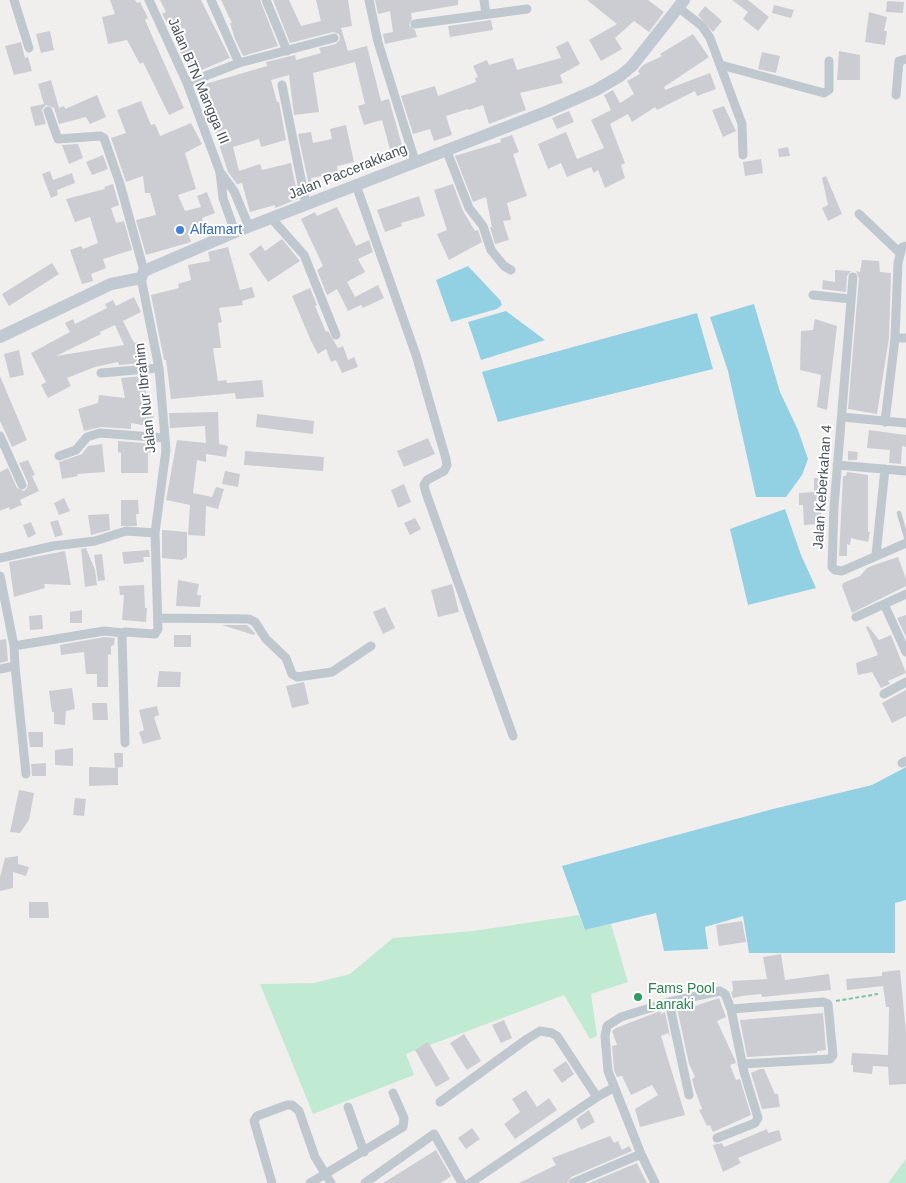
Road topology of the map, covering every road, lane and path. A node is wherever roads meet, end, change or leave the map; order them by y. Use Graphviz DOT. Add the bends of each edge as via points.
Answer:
graph roads {
  1 [pos="14,0"];
  2 [pos="149,0"];
  3 [pos="211,0"];
  4 [pos="266,0"];
  5 [pos="368,0"];
  6 [pos="484,0"];
  7 [pos="681,3"];
  8 [pos="527,9"];
  9 [pos="486,14"];
  10 [pos="415,24"];
  11 [pos="334,38"];
  12 [pos="29,48"];
  13 [pos="287,51"];
  14 [pos="906,59"];
  15 [pos="829,60"];
  16 [pos="240,63"];
  17 [pos="721,65"];
  18 [pos="186,83"];
  19 [pos="282,85"];
  20 [pos="896,95"];
  21 [pos="48,111"];
  22 [pos="446,149"];
  23 [pos="742,155"];
  24 [pos="415,161"];
  25 [pos="220,172"];
  26 [pos="356,185"];
  27 [pos="306,204"];
  28 [pos="859,214"];
  29 [pos="272,219"];
  30 [pos="249,227"];
  31 [pos="235,232"];
  32 [pos="903,250"];
  33 [pos="511,270"];
  34 [pos="142,274"];
  35 [pos="853,277"];
  36 [pos="902,292"];
  37 [pos="813,295"];
  38 [pos="850,299"];
  39 [pos="336,334"];
  40 [pos="0,337"];
  41 [pos="895,338"];
  42 [pos="906,338"];
  43 [pos="159,368"];
  44 [pos="101,373"];
  45 [pos="842,417"];
  46 [pos="886,422"];
  47 [pos="906,424"];
  48 [pos="0,436"];
  49 [pos="166,438"];
  50 [pos="3,452"];
  51 [pos="60,456"];
  52 [pos="837,465"];
  53 [pos="885,469"];
  54 [pos="906,471"];
  55 [pos="22,485"];
  56 [pos="899,513"];
  57 [pos="155,533"];
  58 [pos="906,537"];
  59 [pos="906,543"];
  60 [pos="876,555"];
  61 [pos="0,558"];
  62 [pos="0,578"];
  63 [pos="906,594"];
  64 [pos="884,604"];
  65 [pos="856,617"];
  66 [pos="158,618"];
  67 [pos="124,633"];
  68 [pos="14,646"];
  69 [pos="371,646"];
  70 [pos="906,652"];
  71 [pos="15,666"];
  72 [pos="0,669"];
  73 [pos="906,682"];
  74 [pos="884,694"];
  75 [pos="512,736"];
  76 [pos="125,743"];
  77 [pos="26,774"];
  78 [pos="878,994"];
  79 [pos="669,1002"];
  80 [pos="827,1002"];
  81 [pos="731,1009"];
  82 [pos="742,1064"];
  83 [pos="613,1088"];
  84 [pos="393,1093"];
  85 [pos="688,1095"];
  86 [pos="597,1097"];
  87 [pos="440,1102"];
  88 [pos="348,1107"];
  89 [pos="717,1138"];
  90 [pos="364,1152"];
  91 [pos="641,1154"];
  92 [pos="328,1179"];
  93 [pos="272,1183"];
  94 [pos="310,1183"];
  95 [pos="365,1183"];
  96 [pos="462,1183"];
  97 [pos="470,1183"];
  98 [pos="574,1183"];
  99 [pos="655,1183"];
  1 -- 12 [label="street"];
  2 -- 18 [label="street, Jalan BTN Mangga III"];
  3 -- 16 [label="street"];
  4 -- 13 [label="street"];
  5 -- 24 [label="street"];
  6 -- 9 [label="street"];
  7 -- 17 [label="street" via="707,32"];
  7 -- 22 [label="main road, Jalan Paccerakkang" via="645,52 620,76 574,100"];
  8 -- 9 [label="street"];
  9 -- 10 [label="street"];
  11 -- 13 [label="street"];
  13 -- 16 [label="street"];
  14 -- 20 [label="street" via="900,60 898,65"];
  15 -- 17 [label="street" via="828,90 824,93"];
  16 -- 18 [label="street"];
  17 -- 23 [label="street" via="742,124"];
  18 -- 25 [label="street, Jalan BTN Mangga III"];
  19 -- 27 [label="street"];
  21 -- 34 [label="street, Jalan Nur Ibrahim" via="58,139 104,138 120,184"];
  22 -- 24 [label="main road, Jalan Paccerakkang"];
  22 -- 33 [label="street" via="469,208 483,226 491,250"];
  24 -- 26 [label="main road, Jalan Paccerakkang"];
  25 -- 30 [label="street, Jalan BTN Mangga III" via="234,191"];
  25 -- 31 [label="street, Jalan BTN Mangga III" via="222,198"];
  26 -- 27 [label="main road, Jalan Paccerakkang"];
  26 -- 75 [label="street" via="416,355 446,459 444,471 427,480 424,486"];
  27 -- 29 [label="main road, Jalan Paccerakkang"];
  28 -- 32 [label="street"];
  29 -- 30 [label="main road, Jalan Paccerakkang"];
  29 -- 39 [label="street" via="304,255"];
  30 -- 31 [label="main road, Jalan Paccerakkang"];
  31 -- 34 [label="main road, Jalan Paccerakkang"];
  32 -- 36 [label="street"];
  34 -- 40 [label="main road, Jalan Paccerakkang" via="111,284"];
  34 -- 43 [label="street, Jalan Nur Ibrahim"];
  35 -- 38 [label="street, Jalan Keberkahan 4"];
  36 -- 41 [label="street"];
  37 -- 38 [label="street"];
  38 -- 45 [label="street, Jalan Keberkahan 4"];
  41 -- 42 [label="street"];
  41 -- 46 [label="street"];
  43 -- 44 [label="street"];
  43 -- 49 [label="street, Jalan Nur Ibrahim"];
  45 -- 46 [label="street"];
  45 -- 52 [label="street, Jalan Keberkahan 4"];
  46 -- 47 [label="street"];
  48 -- 50 [label="street"];
  49 -- 51 [label="street" via="100,433 87,437 76,450"];
  49 -- 57 [label="street, Jalan Nur Ibrahim"];
  50 -- 55 [label="street"];
  52 -- 53 [label="street"];
  52 -- 60 [label="street, Jalan Keberkahan 4" via="832,566 840,572"];
  53 -- 54 [label="street"];
  53 -- 60 [label="street"];
  56 -- 58 [label="lane"];
  57 -- 61 [label="street" via="126,531 96,541 53,546"];
  57 -- 66 [label="street, Jalan Nur Ibrahim"];
  59 -- 60 [label="street, Jalan Keberkahan 4"];
  62 -- 68 [label="street"];
  63 -- 64 [label="street"];
  64 -- 65 [label="street"];
  64 -- 70 [label="street"];
  66 -- 67 [label="street, Jalan Nur Ibrahim" via="158,632 154,634"];
  66 -- 69 [label="street" via="249,619 286,658 292,674 298,677 332,672"];
  67 -- 68 [label="street" via="104,631"];
  67 -- 76 [label="street"];
  68 -- 71 [label="street"];
  71 -- 72 [label="street"];
  71 -- 77 [label="street"];
  73 -- 74 [label="street"];
  78 -- 80 [label="path"];
  79 -- 81 [label="street" via="722,991"];
  79 -- 83 [label="street" via="621,1017 607,1026 605,1058"];
  79 -- 85 [label="street"];
  80 -- 81 [label="street"];
  80 -- 82 [label="street" via="833,1055 826,1060"];
  81 -- 82 [label="street"];
  82 -- 89 [label="street" via="758,1120"];
  83 -- 86 [label="street"];
  83 -- 91 [label="street"];
  84 -- 90 [label="street" via="404,1118 403,1127"];
  86 -- 87 [label="street" via="557,1036 540,1031"];
  86 -- 97 [label="street"];
  88 -- 90 [label="street"];
  90 -- 92 [label="street"];
  91 -- 98 [label="street"];
  91 -- 99 [label="street"];
  92 -- 93 [label="street" via="315,1158 299,1112 292,1105 287,1105 257,1116 254,1121"];
  92 -- 94 [label="street"];
  95 -- 96 [label="street" via="434,1134"];
}
